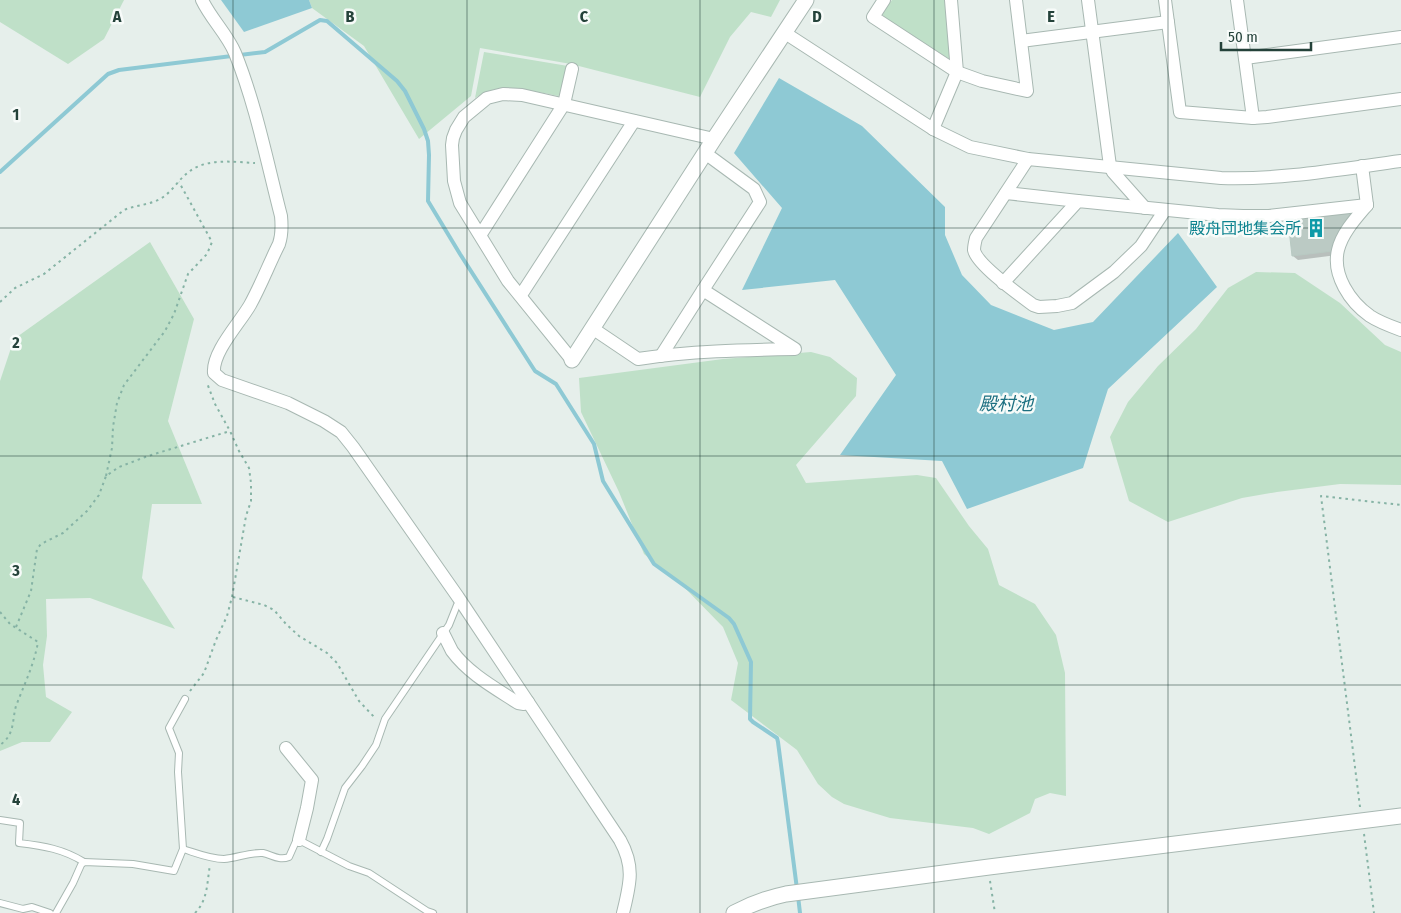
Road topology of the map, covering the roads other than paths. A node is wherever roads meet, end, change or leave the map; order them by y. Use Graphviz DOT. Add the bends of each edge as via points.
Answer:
graph roads {
  1 [pos="202,0"];
  2 [pos="806,0"];
  3 [pos="884,0"];
  4 [pos="951,0"];
  5 [pos="1016,0"];
  6 [pos="1088,0"];
  7 [pos="1165,0"];
  8 [pos="1237,0"];
  9 [pos="1168,22"];
  10 [pos="1092,32"];
  11 [pos="784,33"];
  12 [pos="1401,37"];
  13 [pos="1021,41"];
  14 [pos="1245,58"];
  15 [pos="572,69"];
  16 [pos="957,72"];
  17 [pos="1401,99"];
  18 [pos="564,104"];
  19 [pos="1253,118"];
  20 [pos="634,121"];
  21 [pos="933,129"];
  22 [pos="714,139"];
  23 [pos="705,153"];
  24 [pos="1028,159"];
  25 [pos="1401,161"];
  26 [pos="1110,166"];
  27 [pos="1362,166"];
  28 [pos="1006,193"];
  29 [pos="1078,201"];
  30 [pos="1367,205"];
  31 [pos="1145,208"];
  32 [pos="1164,210"];
  33 [pos="480,234"];
  34 [pos="1003,283"];
  35 [pos="703,290"];
  36 [pos="521,295"];
  37 [pos="592,328"];
  38 [pos="1401,330"];
  39 [pos="661,356"];
  40 [pos="572,360"];
  41 [pos="462,602"];
  42 [pos="443,633"];
  43 [pos="184,699"];
  44 [pos="528,702"];
  45 [pos="286,748"];
  46 [pos="1401,816"];
  47 [pos="0,820"];
  48 [pos="299,840"];
  49 [pos="182,849"];
  50 [pos="321,852"];
  51 [pos="84,862"];
  52 [pos="0,903"];
  53 [pos="23,911"];
  54 [pos="50,913"];
  55 [pos="56,913"];
  56 [pos="433,913"];
  57 [pos="623,913"];
  58 [pos="734,913"];
  1 -- 41 [label="street" via="234,50 268,163 282,226 281,239 250,305 218,352 214,373 222,380 288,403 341,432"];
  2 -- 11 [label="street"];
  3 -- 16 [label="street" via="873,16"];
  4 -- 16 [label="street"];
  5 -- 13 [label="street"];
  6 -- 10 [label="street"];
  7 -- 9 [label="street"];
  8 -- 14 [label="street"];
  9 -- 10 [label="street"];
  9 -- 19 [label="street" via="1180,112"];
  10 -- 13 [label="street"];
  10 -- 26 [label="street"];
  11 -- 21 [label="street"];
  11 -- 22 [label="street"];
  12 -- 14 [label="street"];
  13 -- 16 [label="street" via="1028,91"];
  14 -- 19 [label="street"];
  15 -- 18 [label="street"];
  16 -- 21 [label="street"];
  17 -- 19 [label="street"];
  18 -- 20 [label="street"];
  18 -- 33 [label="street"];
  18 -- 33 [label="street" via="503,94 487,98 464,117 453,138 454,181 460,203"];
  20 -- 22 [label="street"];
  20 -- 36 [label="street"];
  21 -- 24 [label="street" via="970,147"];
  22 -- 23 [label="street"];
  23 -- 35 [label="street" via="754,189 760,202"];
  23 -- 37 [label="street"];
  24 -- 26 [label="street"];
  24 -- 28 [label="street"];
  25 -- 27 [label="street"];
  26 -- 27 [label="street" via="1249,179"];
  26 -- 31 [label="street"];
  27 -- 30 [label="street"];
  28 -- 29 [label="street"];
  28 -- 34 [label="street" via="974,245 977,258"];
  29 -- 31 [label="street"];
  29 -- 34 [label="street"];
  30 -- 32 [label="street" via="1269,216"];
  30 -- 38 [label="street" via="1341,242 1337,256 1339,275 1347,292 1361,309"];
  31 -- 32 [label="street"];
  32 -- 34 [label="street" via="1141,246 1114,272 1072,303 1033,306"];
  33 -- 36 [label="street" via="508,281"];
  35 -- 39 [label="street"];
  35 -- 39 [label="street" via="795,349"];
  36 -- 40 [label="street"];
  37 -- 39 [label="street" via="638,359"];
  37 -- 40 [label="street"];
  41 -- 42 [label="lane"];
  41 -- 44 [label="street"];
  42 -- 44 [label="street" via="459,659 480,678 518,703"];
  42 -- 50 [label="lane" via="385,719 376,745 345,788"];
  43 -- 49 [label="lane" via="169,728 179,753"];
  44 -- 57 [label="street" via="625,849 630,875"];
  45 -- 48 [label="street" via="312,780"];
  46 -- 58 [label="street" via="786,894 752,903"];
  47 -- 51 [label="lane" via="20,823 19,843 58,849"];
  48 -- 49 [label="lane" via="289,857 285,858 263,853 210,858"];
  48 -- 50 [label="lane"];
  49 -- 51 [label="lane" via="174,871 134,864"];
  50 -- 56 [label="lane" via="368,872"];
  51 -- 55 [label="lane"];
  52 -- 53 [label="lane"];
  53 -- 54 [label="lane" via="32,907"];
}
